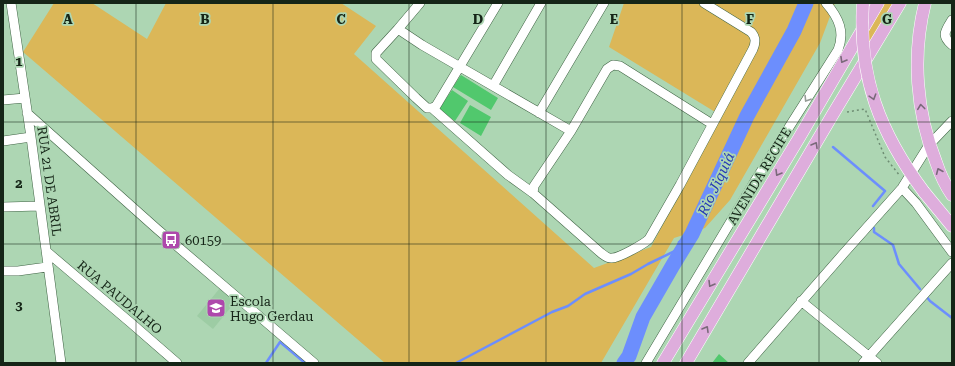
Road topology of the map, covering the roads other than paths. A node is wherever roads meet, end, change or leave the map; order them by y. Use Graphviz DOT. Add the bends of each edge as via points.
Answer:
graph roads {
  1 [pos="11,3"];
  2 [pos="420,3"];
  3 [pos="498,3"];
  4 [pos="541,3"];
  5 [pos="604,3"];
  6 [pos="704,3"];
  7 [pos="826,3"];
  8 [pos="863,3"];
  9 [pos="878,3"];
  10 [pos="900,3"];
  11 [pos="925,3"];
  12 [pos="8,13"];
  13 [pos="952,20"];
  14 [pos="398,29"];
  15 [pos="952,45"];
  16 [pos="460,67"];
  17 [pos="492,86"];
  18 [pos="25,98"];
  19 [pos="3,100"];
  20 [pos="432,108"];
  21 [pos="27,113"];
  22 [pos="539,113"];
  23 [pos="952,121"];
  24 [pos="712,124"];
  25 [pos="571,131"];
  26 [pos="31,137"];
  27 [pos="3,141"];
  28 [pos="929,145"];
  29 [pos="904,186"];
  30 [pos="532,193"];
  31 [pos="952,195"];
  32 [pos="40,206"];
  33 [pos="3,207"];
  34 [pos="952,226"];
  35 [pos="46,251"];
  36 [pos="952,252"];
  37 [pos="952,263"];
  38 [pos="47,267"];
  39 [pos="3,271"];
  40 [pos="802,301"];
  41 [pos="866,360"];
  42 [pos="61,363"];
  43 [pos="177,363"];
  44 [pos="314,363"];
  45 [pos="646,363"];
  46 [pos="663,363"];
  47 [pos="686,363"];
  48 [pos="748,363"];
  49 [pos="877,363"];
  1 -- 12 [label="street, RUA 21 DE ABRIL"];
  2 -- 14 [label="street"];
  3 -- 16 [label="street"];
  4 -- 17 [label="street"];
  5 -- 22 [label="street"];
  6 -- 24 [label="street" via="751,32 756,41"];
  7 -- 45 [label="street, one-way" via="838,20 841,31 838,50 755,181"];
  8 -- 34 [label="main road, one-way, bridge" via="866,67 876,110 895,148 924,192"];
  9 -- 46 [label="main road, AVENIDA RECIFE, one-way"];
  47 -- 10 [label="main road, one-way"];
  28 -- 11 [label="main road, one-way" via="918,82 920,26"];
  12 -- 18 [label="street, RUA 21 DE ABRIL"];
  13 -- 15 [label="street" via="945,34 947,41"];
  14 -- 16 [label="street"];
  14 -- 20 [label="street" via="376,53 376,60 427,108"];
  16 -- 17 [label="street"];
  16 -- 20 [label="street" via="436,106"];
  17 -- 22 [label="street"];
  18 -- 19 [label="street"];
  18 -- 21 [label="street, RUA 21 DE ABRIL"];
  20 -- 30 [label="street"];
  21 -- 26 [label="street, RUA 21 DE ABRIL"];
  21 -- 44 [label="street" via="157,229"];
  22 -- 25 [label="street"];
  23 -- 28 [label="street"];
  24 -- 25 [label="street" via="615,65 607,69"];
  24 -- 30 [label="street" via="649,239 614,258 601,253"];
  25 -- 30 [label="street" via="534,186"];
  26 -- 27 [label="street"];
  26 -- 32 [label="street, RUA 21 DE ABRIL"];
  28 -- 29 [label="street"];
  31 -- 28 [label="main road, one-way"];
  29 -- 36 [label="street"];
  29 -- 40 [label="street"];
  32 -- 33 [label="street"];
  32 -- 35 [label="street, RUA 21 DE ABRIL"];
  35 -- 38 [label="street, RUA 21 DE ABRIL"];
  35 -- 43 [label="street, RUA PAUDALHO"];
  37 -- 41 [label="street"];
  38 -- 39 [label="street"];
  38 -- 42 [label="street, RUA 21 DE ABRIL"];
  40 -- 41 [label="street"];
  40 -- 48 [label="street"];
  41 -- 49 [label="street"];
}
